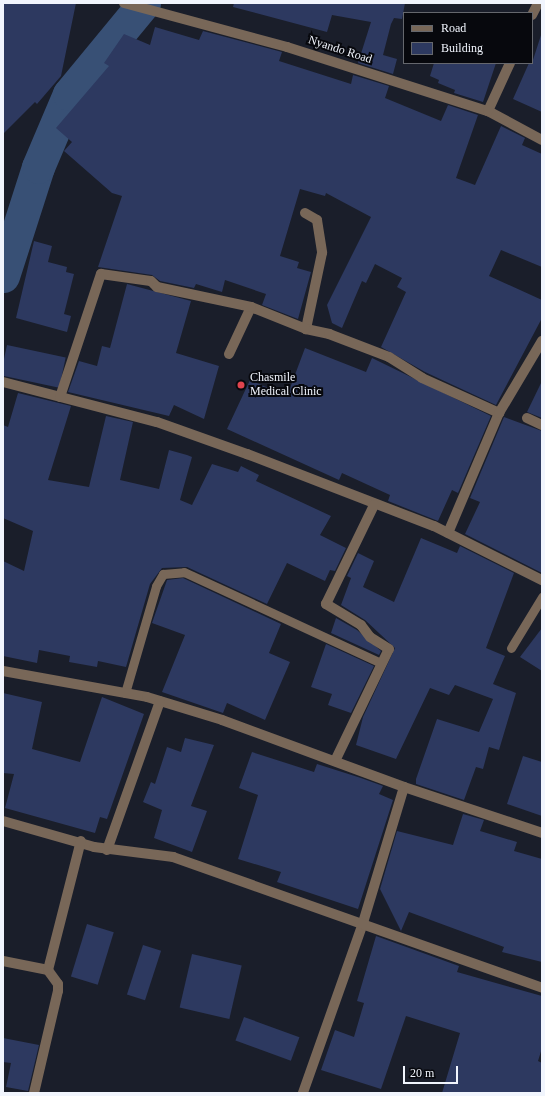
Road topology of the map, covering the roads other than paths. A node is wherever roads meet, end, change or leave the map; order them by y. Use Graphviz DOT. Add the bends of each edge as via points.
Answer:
graph roads {
  1 [pos="124,3"];
  2 [pos="538,3"];
  3 [pos="533,13"];
  4 [pos="510,64"];
  5 [pos="488,111"];
  6 [pos="542,140"];
  7 [pos="305,213"];
  8 [pos="251,307"];
  9 [pos="306,329"];
  10 [pos="542,341"];
  11 [pos="230,354"];
  12 [pos="3,382"];
  13 [pos="60,397"];
  14 [pos="499,413"];
  15 [pos="527,418"];
  16 [pos="542,425"];
  17 [pos="374,505"];
  18 [pos="448,533"];
  19 [pos="542,580"];
  20 [pos="542,597"];
  21 [pos="511,648"];
  22 [pos="381,663"];
  23 [pos="3,671"];
  24 [pos="125,693"];
  25 [pos="160,701"];
  26 [pos="336,761"];
  27 [pos="404,787"];
  28 [pos="3,821"];
  29 [pos="542,833"];
  30 [pos="81,841"];
  31 [pos="107,850"];
  32 [pos="362,926"];
  33 [pos="3,961"];
  34 [pos="48,970"];
  35 [pos="542,988"];
  36 [pos="34,1093"];
  37 [pos="303,1093"];
  1 -- 5 [label="street, Nyando Road" via="287,47"];
  2 -- 3 [label="street"];
  4 -- 5 [label="street"];
  5 -- 6 [label="street, Nyando Road"];
  7 -- 9 [label="street" via="317,220 322,253"];
  8 -- 9 [label="street"];
  8 -- 11 [label="street"];
  8 -- 13 [label="street" via="164,289 151,281 101,274"];
  9 -- 14 [label="street" via="329,334 389,357 422,378"];
  10 -- 14 [label="street"];
  12 -- 13 [label="street"];
  13 -- 17 [label="street" via="157,422"];
  14 -- 18 [label="street"];
  15 -- 16 [label="street"];
  17 -- 18 [label="street"];
  17 -- 22 [label="street" via="326,604 386,646 388,649"];
  18 -- 19 [label="street"];
  20 -- 21 [label="lane"];
  22 -- 24 [label="lane" via="184,572 163,574 156,586"];
  22 -- 26 [label="street"];
  23 -- 24 [label="street"];
  24 -- 25 [label="street"];
  25 -- 26 [label="street"];
  25 -- 31 [label="street"];
  26 -- 27 [label="street"];
  27 -- 29 [label="street"];
  27 -- 32 [label="street"];
  28 -- 30 [label="street"];
  30 -- 31 [label="street"];
  30 -- 34 [label="street"];
  31 -- 32 [label="street" via="173,856"];
  32 -- 35 [label="street"];
  32 -- 37 [label="street"];
  33 -- 34 [label="street"];
  34 -- 36 [label="street" via="58,984 58,991"];
}
